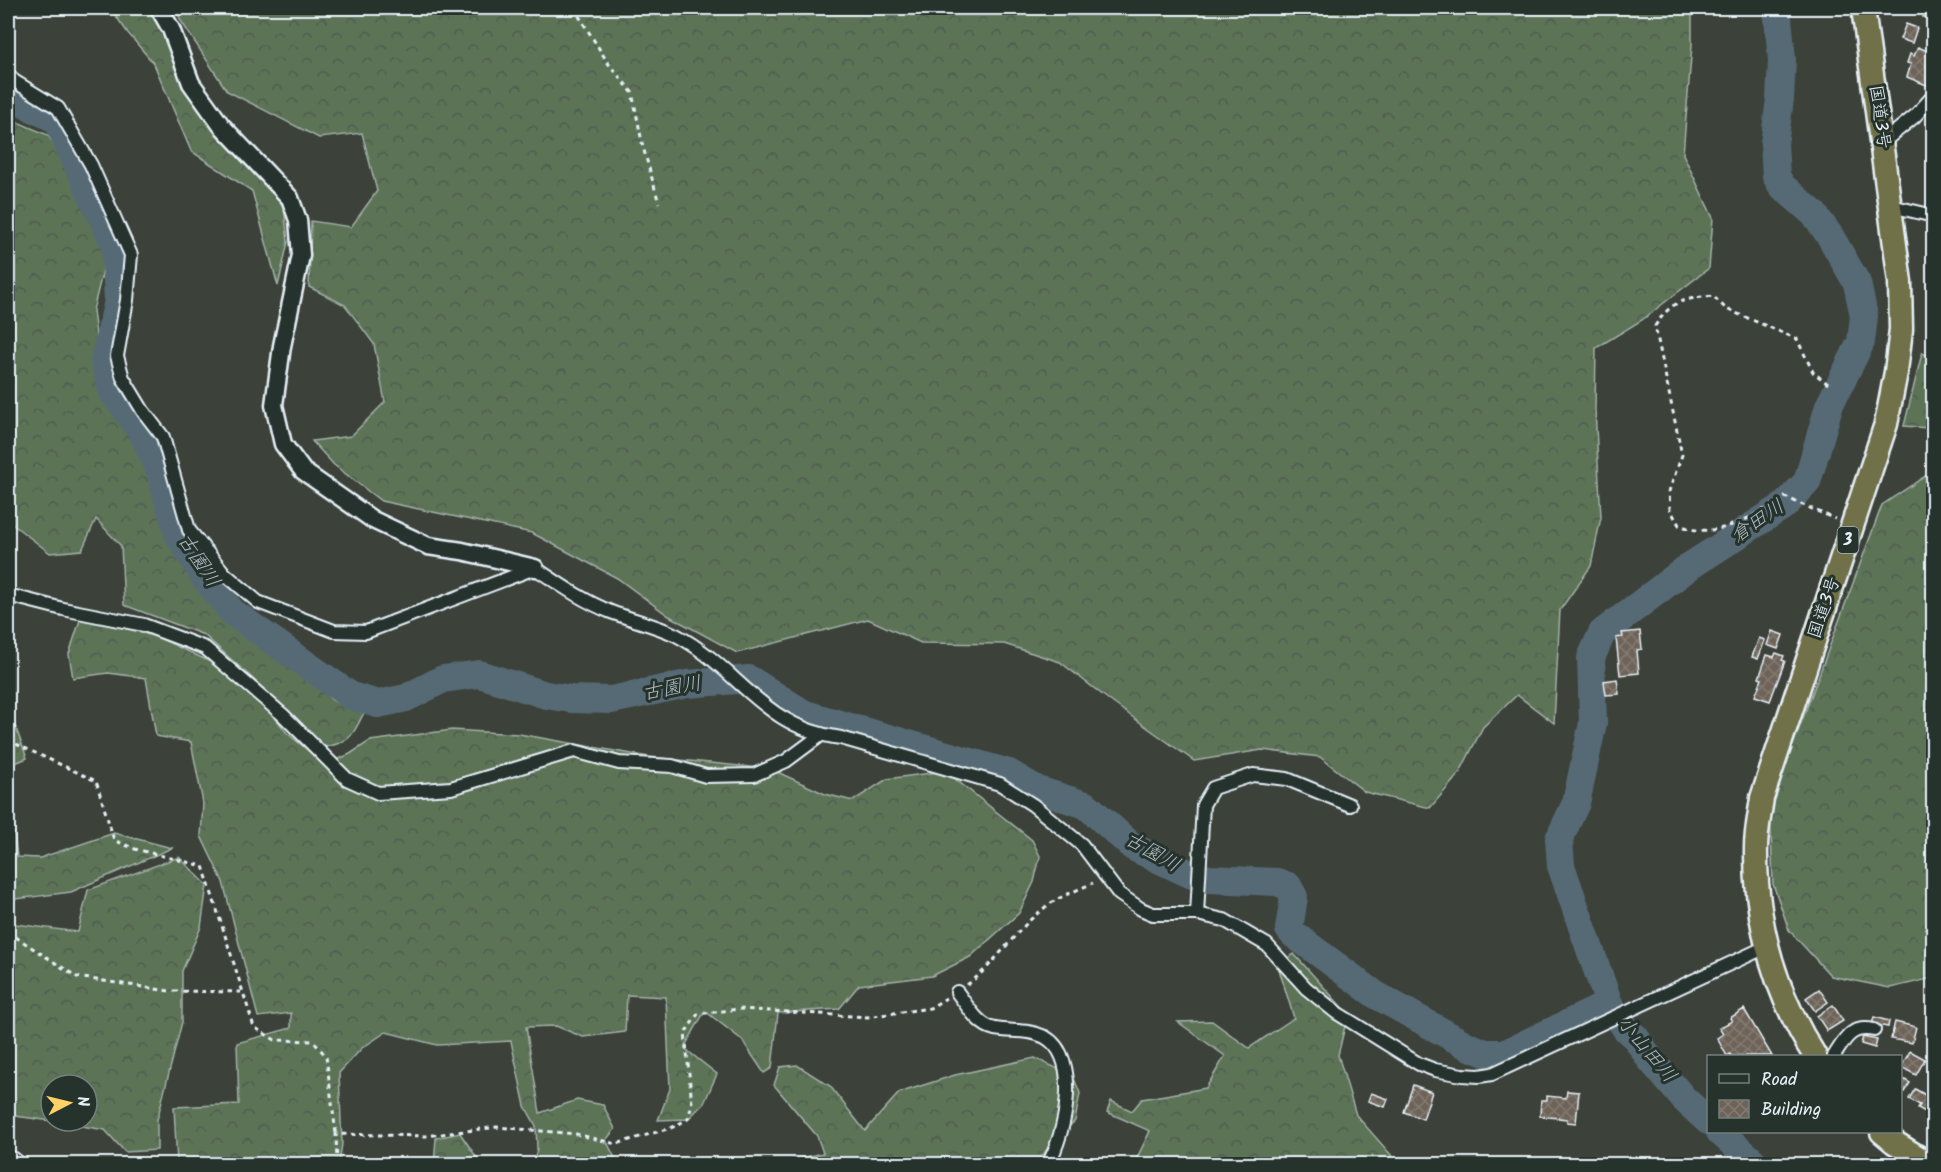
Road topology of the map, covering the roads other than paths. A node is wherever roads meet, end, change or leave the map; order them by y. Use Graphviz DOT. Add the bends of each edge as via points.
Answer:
graph roads {
  1 [pos="159,8"];
  2 [pos="1863,8"];
  3 [pos="8,74"];
  4 [pos="1934,95"];
  5 [pos="1883,142"];
  6 [pos="1890,207"];
  7 [pos="1934,216"];
  8 [pos="535,568"];
  9 [pos="9,596"];
  10 [pos="821,735"];
  11 [pos="1350,806"];
  12 [pos="1197,914"];
  13 [pos="1766,947"];
  14 [pos="957,992"];
  15 [pos="1874,1030"];
  16 [pos="1814,1055"];
  17 [pos="1835,1055"];
  18 [pos="1884,1133"];
  19 [pos="8,1158"];
  20 [pos="20,1164"];
  21 [pos="1048,1164"];
  22 [pos="1929,1164"];
  1 -- 8 [label="street" via="191,83 221,125 290,198 298,220 301,255 274,405 283,444 303,471 373,519 428,546"];
  2 -- 5 [label="highway, 国道3号 / 3"];
  3 -- 8 [label="street" via="58,108 91,165 131,255 117,356 123,378 163,437 189,530 225,574 258,602 334,631 366,632"];
  4 -- 5 [label="street"];
  5 -- 6 [label="highway, 国道3号 / 3"];
  6 -- 7 [label="street"];
  6 -- 13 [label="highway, 国道3号 / 3" via="1900,282 1900,340 1886,424 1762,798 1756,846"];
  8 -- 10 [label="street" via="566,590 609,611 675,635 791,724"];
  9 -- 10 [label="street" via="144,625 205,648 283,715 347,779 378,793 451,788 574,751 619,764 672,766 706,776 754,775 786,761"];
  10 -- 12 [label="street" via="1000,784 1082,845 1119,894 1153,914"];
  11 -- 12 [label="street" via="1287,779 1253,775 1213,788 1203,805"];
  12 -- 13 [label="street" via="1224,920 1267,945 1306,988 1337,1013 1419,1064 1479,1076 1492,1074"];
  13 -- 16 [label="highway, 国道3号 / 3" via="1791,1014"];
  14 -- 21 [label="street" via="978,1020 993,1029 1026,1031 1055,1045 1068,1088 1064,1124"];
  15 -- 17 [label="street" via="1862,1028 1852,1032"];
  18 -- 22 [label="highway"];
  19 -- 20 [label="street"];
}
